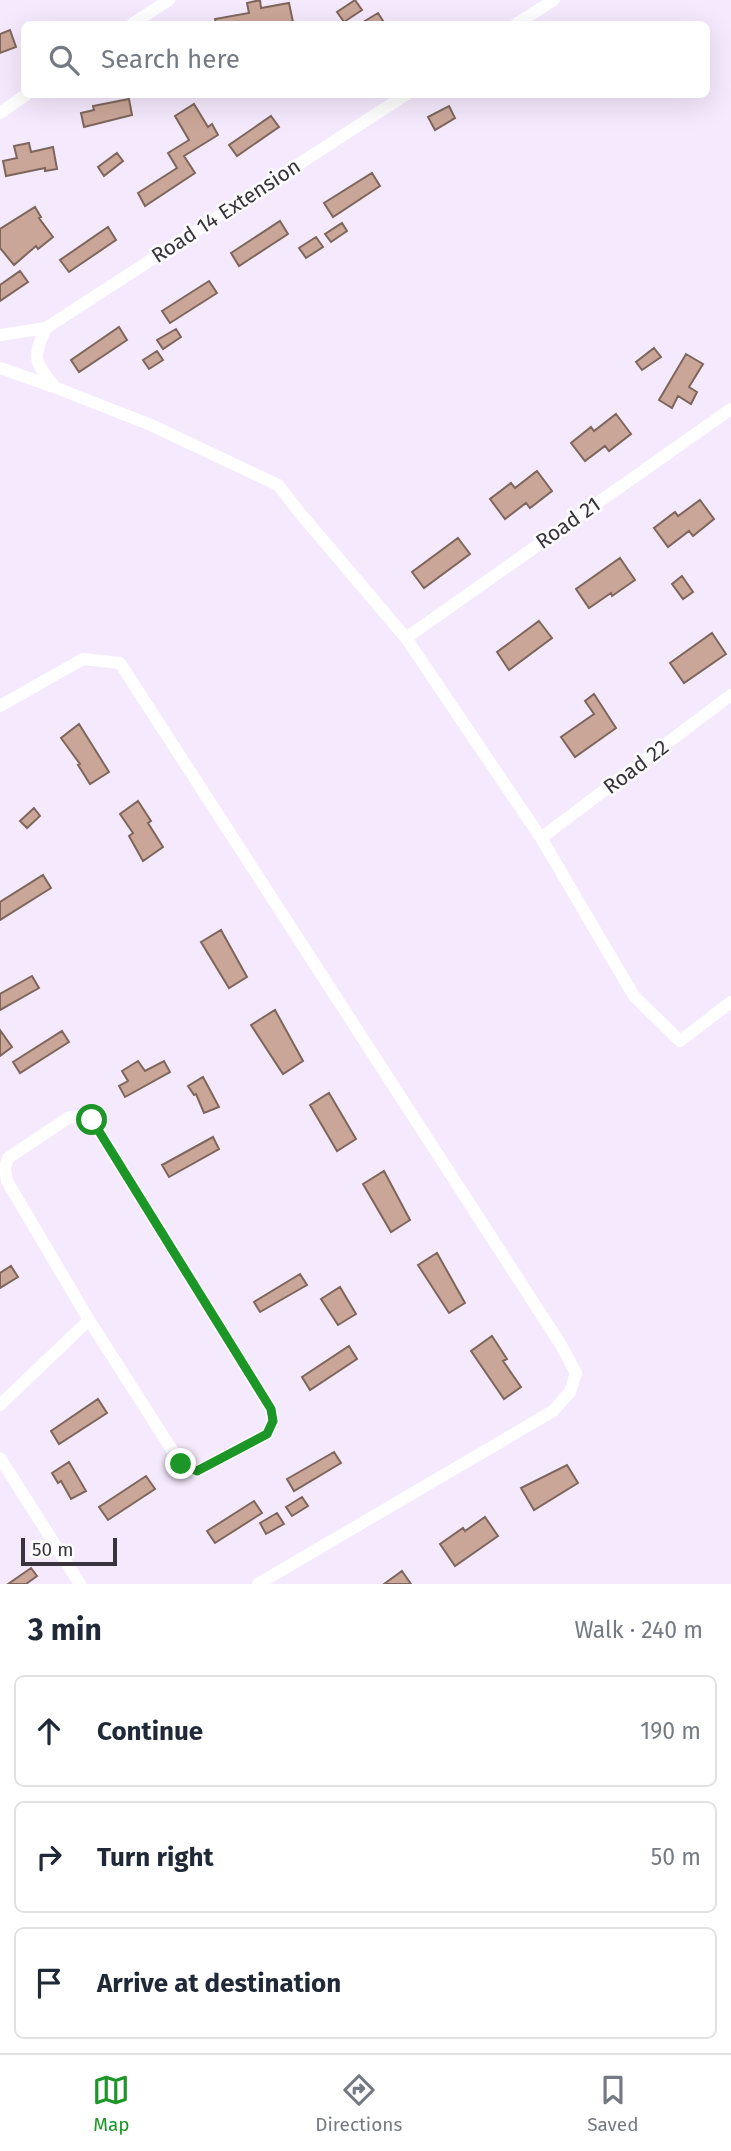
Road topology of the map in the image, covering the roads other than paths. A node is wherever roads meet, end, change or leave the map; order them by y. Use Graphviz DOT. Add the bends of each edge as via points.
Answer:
graph roads {
  1 [pos="169,0"];
  2 [pos="554,0"];
  3 [pos="137,21"];
  4 [pos="521,21"];
  5 [pos="21,98"];
  6 [pos="401,98"];
  7 [pos="0,113"];
  8 [pos="46,328"];
  9 [pos="0,335"];
  10 [pos="0,368"];
  11 [pos="54,387"];
  12 [pos="731,409"];
  13 [pos="406,638"];
  14 [pos="731,695"];
  15 [pos="0,706"];
  16 [pos="541,838"];
  17 [pos="731,1002"];
  18 [pos="89,1320"];
  19 [pos="0,1405"];
  20 [pos="0,1458"];
  21 [pos="80,1584"];
  22 [pos="258,1584"];
  1 -- 3 [label="street"];
  2 -- 4 [label="street"];
  5 -- 7 [label="street"];
  6 -- 8 [label="street, Road 14 Extension"];
  8 -- 9 [label="street"];
  8 -- 11 [label="street" via="35,352 37,365"];
  10 -- 11 [label="street"];
  11 -- 13 [label="street" via="151,425 278,485"];
  12 -- 13 [label="street, Road 21"];
  13 -- 16 [label="street"];
  14 -- 16 [label="street, Road 22"];
  15 -- 22 [label="street" via="83,659 120,663 576,1373 570,1392 553,1411"];
  16 -- 17 [label="street" via="634,996 680,1041"];
  18 -- 18 [label="street" via="8,1181 5,1168 8,1158 68,1118 83,1115 92,1120 271,1409 273,1421 267,1434 197,1471 181,1464"];
  18 -- 19 [label="street"];
  20 -- 21 [label="street"];
}
